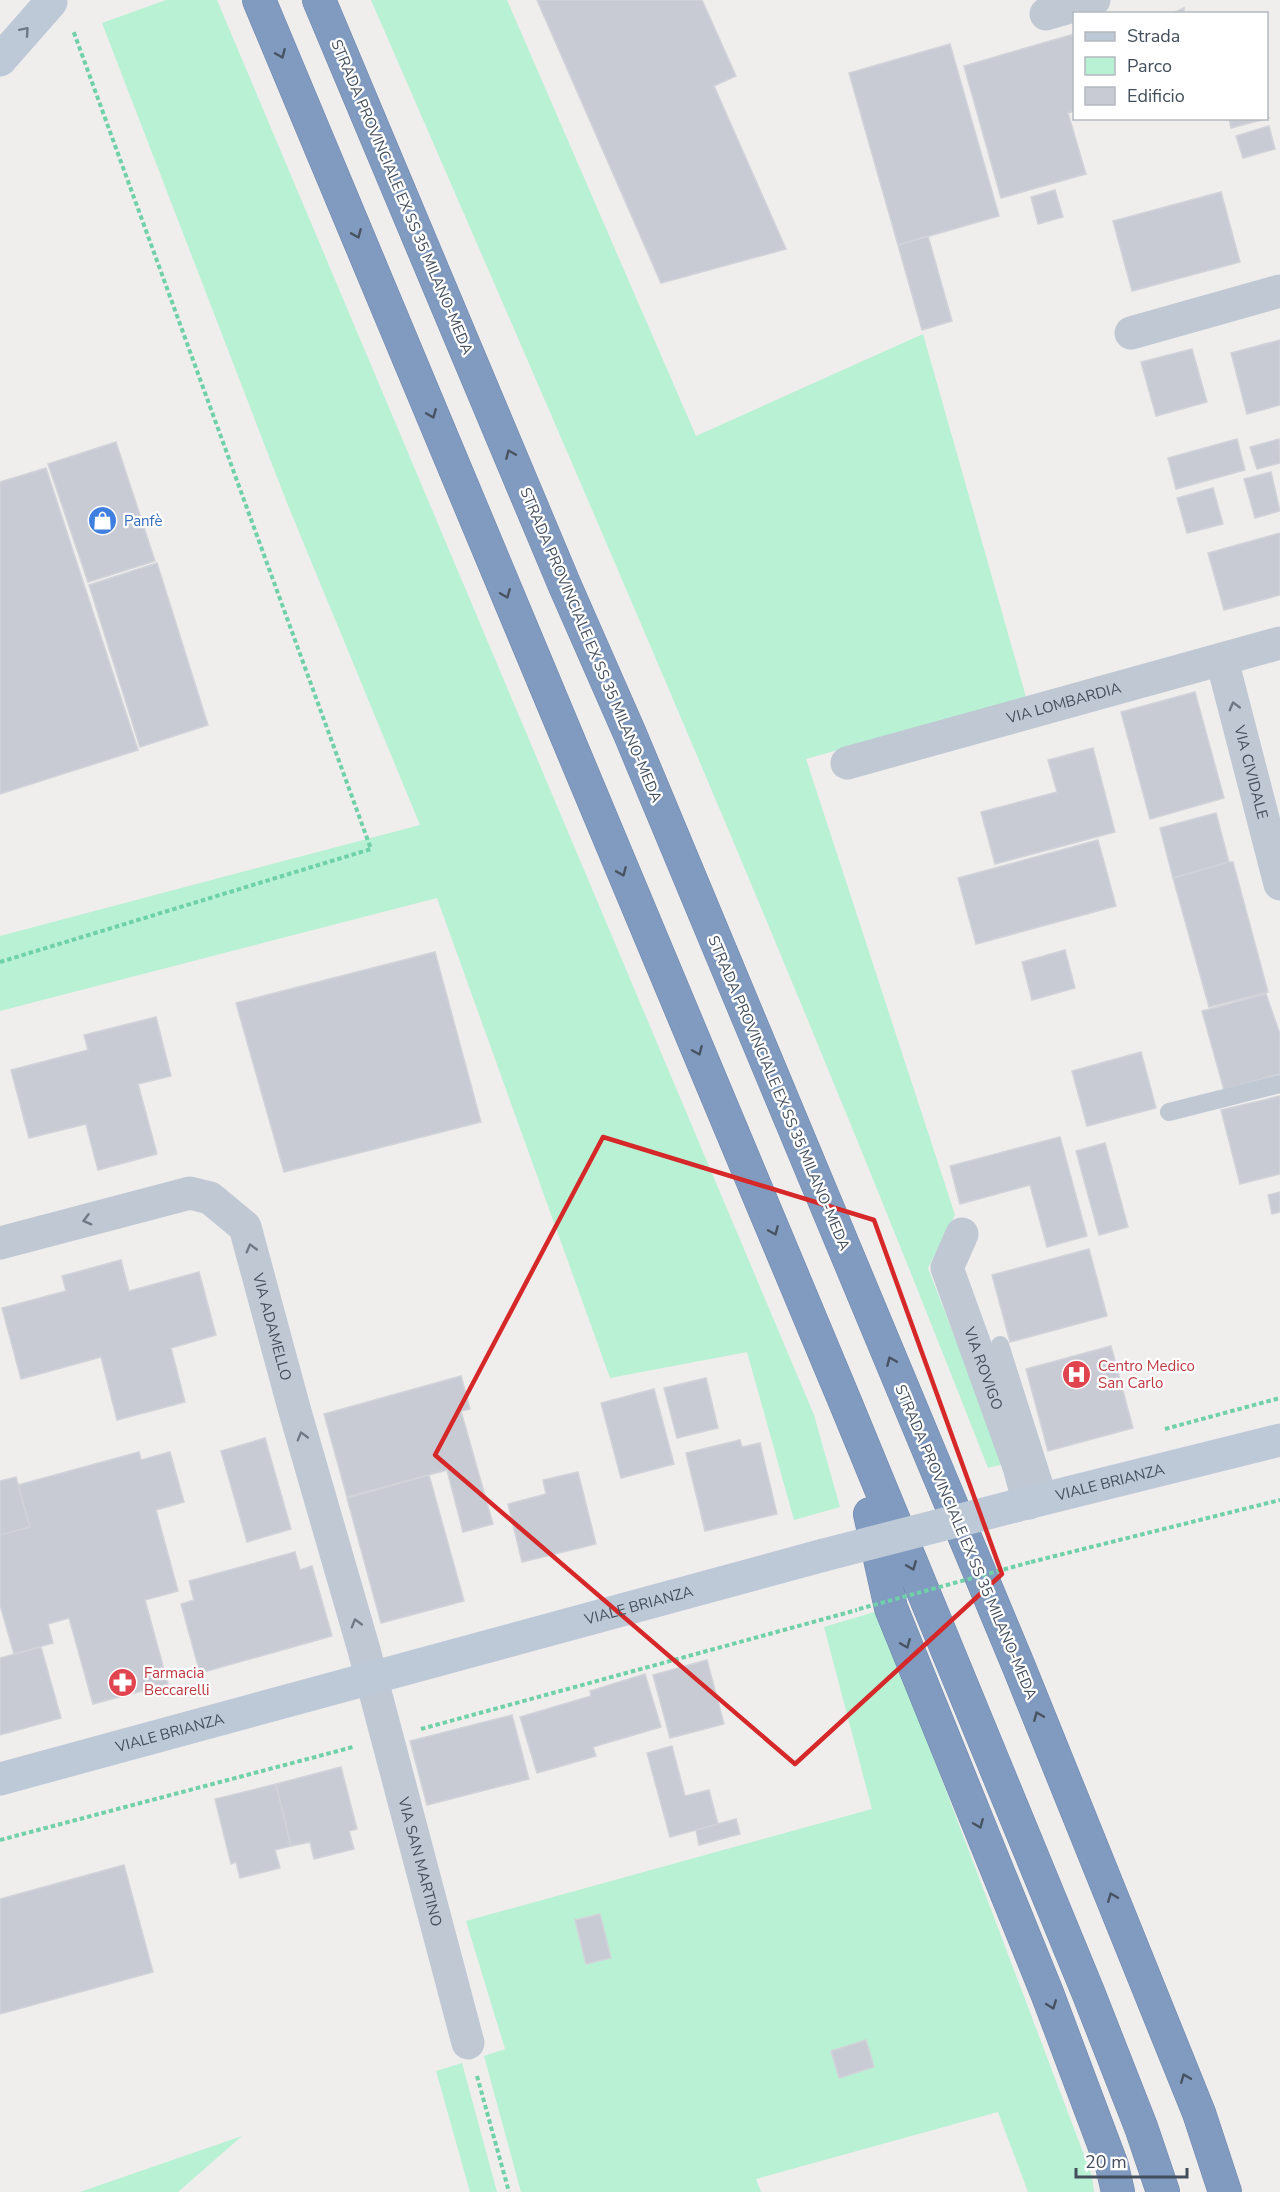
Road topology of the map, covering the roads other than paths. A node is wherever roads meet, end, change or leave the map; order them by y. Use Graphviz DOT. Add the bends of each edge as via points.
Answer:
graph roads {
  1 [pos="259,0"];
  2 [pos="319,0"];
  3 [pos="1094,0"];
  4 [pos="53,6"];
  5 [pos="1046,14"];
  6 [pos="0,60"];
  7 [pos="1280,291"];
  8 [pos="1131,333"];
  9 [pos="1280,644"];
  10 [pos="1222,660"];
  11 [pos="846,763"];
  12 [pos="1280,884"];
  13 [pos="1280,1084"];
  14 [pos="1169,1112"];
  15 [pos="962,1234"];
  16 [pos="0,1244"];
  17 [pos="1000,1345"];
  18 [pos="846,1404"];
  19 [pos="1280,1440"];
  20 [pos="1031,1502"];
  21 [pos="372,1680"];
  22 [pos="0,1779"];
  23 [pos="468,2043"];
  24 [pos="1199,2113"];
  25 [pos="1118,2192"];
  26 [pos="1163,2192"];
  27 [pos="1225,2192"];
  28 [pos="1247,2192"];
  1 -- 18 [label="highway, one-way"];
  24 -- 2 [label="highway, STRADA PROVINCIALE EX SS 35 MILANO-MEDA, one-way" via="1019,1667"];
  3 -- 5 [label="street"];
  6 -- 4 [label="street, one-way"];
  7 -- 8 [label="street"];
  9 -- 10 [label="street, VIA LOMBARDIA"];
  10 -- 11 [label="street, VIA LOMBARDIA"];
  12 -- 10 [label="street, VIA CIVIDALE, one-way"];
  13 -- 14 [label="lane"];
  15 -- 20 [label="street, VIA ROVIGO" via="947,1268"];
  21 -- 16 [label="street, VIA ADAMELLO, one-way" via="245,1227 210,1197 190,1193"];
  17 -- 20 [label="lane"];
  18 -- 25 [label="highway, one-way" via="891,1608 1047,1993 1112,2166"];
  18 -- 26 [label="highway, one-way" via="1088,1992"];
  19 -- 20 [label="street, VIALE BRIANZA"];
  20 -- 21 [label="street, VIALE BRIANZA, bridge"];
  21 -- 22 [label="street, VIALE BRIANZA"];
  21 -- 23 [label="street, VIA SAN MARTINO"];
  24 -- 27 [label="highway, STRADA PROVINCIALE EX SS 35 MILANO-MEDA"];
  24 -- 28 [label="highway"];
}
